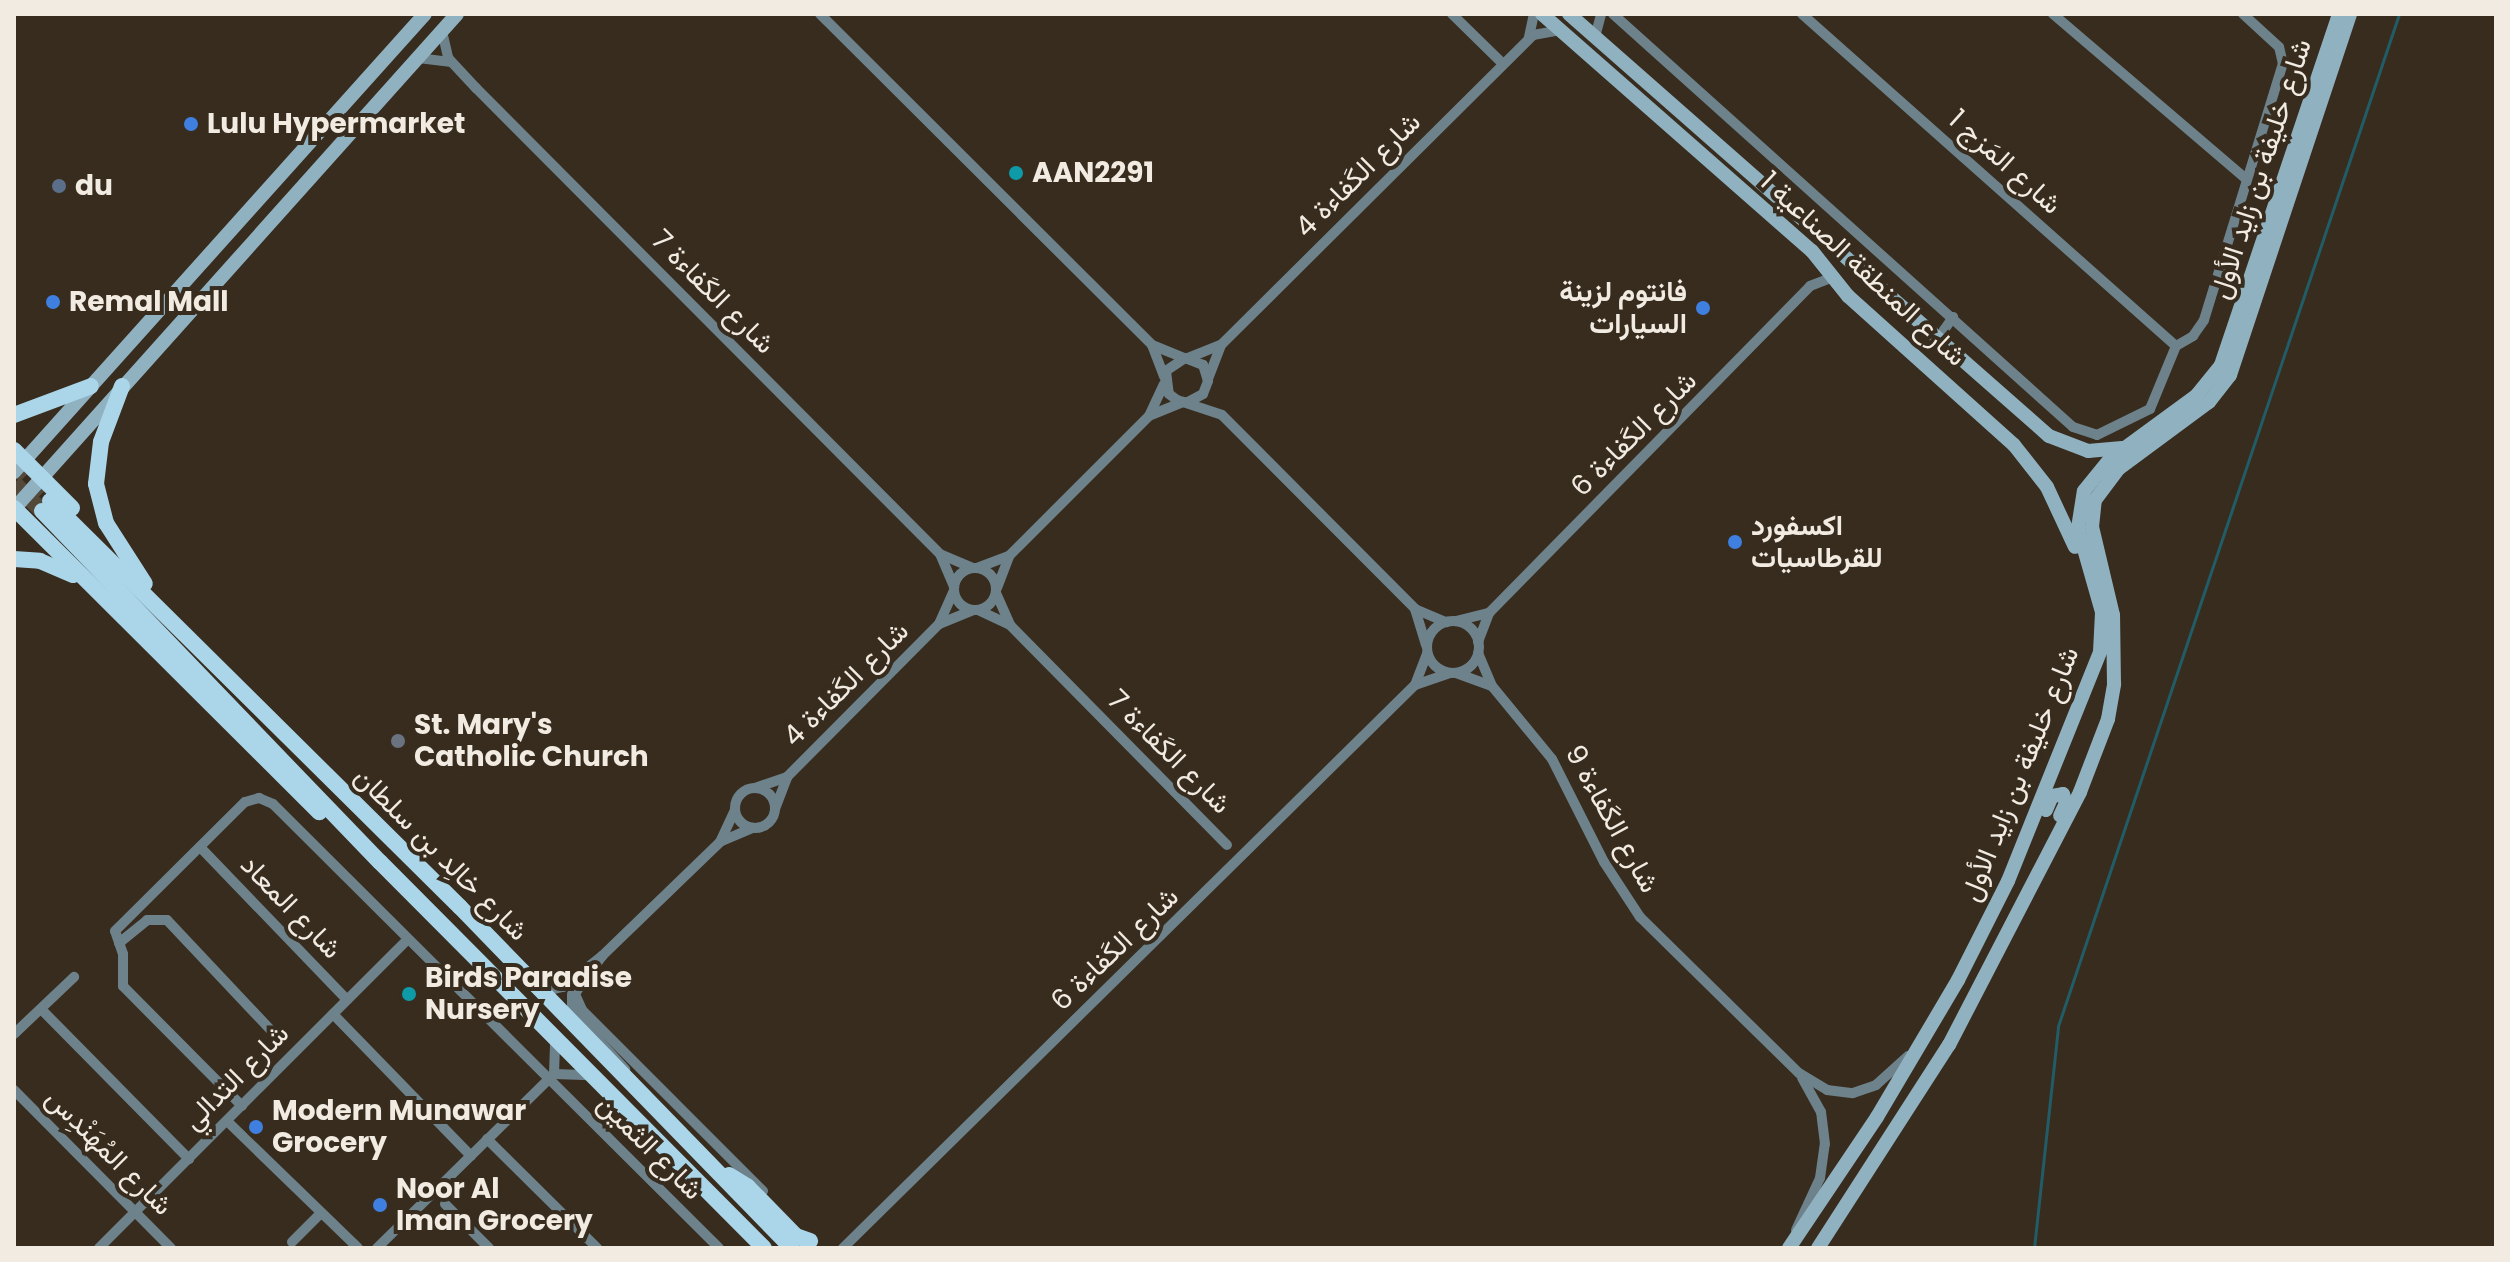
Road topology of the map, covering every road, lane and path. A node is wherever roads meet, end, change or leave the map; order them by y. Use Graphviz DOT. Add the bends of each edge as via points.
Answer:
graph roads {
  1 [pos="425,14"];
  2 [pos="457,14"];
  3 [pos="820,14"];
  4 [pos="1452,14"];
  5 [pos="1534,14"];
  6 [pos="1542,14"];
  7 [pos="1613,14"];
  8 [pos="1802,14"];
  9 [pos="2053,14"];
  10 [pos="2339,14"];
  11 [pos="2350,14"];
  12 [pos="1600,15"];
  13 [pos="2247,15"];
  14 [pos="1574,19"];
  15 [pos="1561,30"];
  16 [pos="442,31"];
  17 [pos="1595,37"];
  18 [pos="1528,39"];
  19 [pos="418,58"];
  20 [pos="452,63"];
  21 [pos="1503,64"];
  22 [pos="1745,169"];
  23 [pos="1730,179"];
  24 [pos="2246,179"];
  25 [pos="1812,251"];
  26 [pos="1834,277"];
  27 [pos="1810,286"];
  28 [pos="1949,321"];
  29 [pos="1924,326"];
  30 [pos="1152,345"];
  31 [pos="1221,345"];
  32 [pos="1945,345"];
  33 [pos="2176,346"];
  34 [pos="1186,358"];
  35 [pos="1164,381"];
  36 [pos="1208,383"];
  37 [pos="91,386"];
  38 [pos="122,386"];
  39 [pos="1185,402"];
  40 [pos="14,415"];
  41 [pos="1222,415"];
  42 [pos="1149,416"];
  43 [pos="2126,447"];
  44 [pos="17,461"];
  45 [pos="41,478"];
  46 [pos="14,508"];
  47 [pos="940,554"];
  48 [pos="1009,556"];
  49 [pos="14,559"];
  50 [pos="975,568"];
  51 [pos="145,584"];
  52 [pos="93,587"];
  53 [pos="954,588"];
  54 [pos="996,592"];
  55 [pos="2099,600"];
  56 [pos="1415,609"];
  57 [pos="975,610"];
  58 [pos="1489,613"];
  59 [pos="1451,622"];
  60 [pos="939,624"];
  61 [pos="1010,625"];
  62 [pos="1478,648"];
  63 [pos="1427,649"];
  64 [pos="1452,673"];
  65 [pos="1415,685"];
  66 [pos="1492,686"];
  67 [pos="787,777"];
  68 [pos="754,788"];
  69 [pos="775,809"];
  70 [pos="735,810"];
  71 [pos="375,824"];
  72 [pos="753,828"];
  73 [pos="357,838"];
  74 [pos="720,842"];
  75 [pos="1227,845"];
  76 [pos="200,847"];
  77 [pos="2041,872"];
  78 [pos="2008,881"];
  79 [pos="460,907"];
  80 [pos="407,940"];
  81 [pos="119,943"];
  82 [pos="602,956"];
  83 [pos="74,977"];
  84 [pos="584,980"];
  85 [pos="347,1000"];
  86 [pos="41,1009"];
  87 [pos="333,1014"];
  88 [pos="14,1034"];
  89 [pos="554,1037"];
  90 [pos="279,1039"];
  91 [pos="1921,1043"];
  92 [pos="1799,1073"];
  93 [pos="593,1076"];
  94 [pos="551,1077"];
  95 [pos="14,1090"];
  96 [pos="640,1093"];
  97 [pos="242,1106"];
  98 [pos="227,1121"];
  99 [pos="487,1139"];
  100 [pos="471,1156"];
  101 [pos="189,1159"];
  102 [pos="707,1161"];
  103 [pos="445,1204"];
  104 [pos="136,1213"];
  105 [pos="321,1213"];
  106 [pos="292,1242"];
  107 [pos="1791,1244"];
  108 [pos="815,1246"];
  109 [pos="380,1247"];
  110 [pos="845,1247"];
  111 [pos="99,1248"];
  112 [pos="171,1248"];
  113 [pos="358,1248"];
  114 [pos="489,1248"];
  115 [pos="597,1248"];
  116 [pos="719,1248"];
  117 [pos="764,1248"];
  118 [pos="792,1248"];
  119 [pos="1818,1248"];
  1 -- 37 [label="main road"];
  2 -- 16 [label="main road"];
  3 -- 30 [label="street"];
  4 -- 21 [label="street"];
  5 -- 18 [label="street"];
  6 -- 15 [label="main road, شارع المنطقة الصناعية 1"];
  7 -- 28 [label="street"];
  8 -- 33 [label="street, شارع المَزج 1"];
  9 -- 24 [label="street"];
  10 -- 43 [label="main road, شارع خليفة بن زايد الأول" via="2227,353 2197,395"];
  11 -- 77 [label="main road, شارع خليفة بن زايد الأول" via="2230,375 2209,402 2118,469 2095,500 2092,527 2113,615 2113,695 2092,762"];
  12 -- 14 [label="street"];
  12 -- 17 [label="street"];
  13 -- 24 [label="street" via="2279,47 2283,64"];
  14 -- 17 [label="main road, شارع المنطقة الصناعية 1"];
  15 -- 18 [label="street, شارع الكَفاءة 4" via="1543,30"];
  15 -- 23 [label="main road, شارع المنطقة الصناعية 1"];
  16 -- 19 [label="main road"];
  16 -- 20 [label="street, شارع الكَفاءة 7"];
  17 -- 22 [label="main road, شارع المنطقة الصناعية 1"];
  18 -- 21 [label="street, شارع الكَفاءة 4"];
  19 -- 20 [label="street"];
  19 -- 38 [label="main road"];
  20 -- 47 [label="street, شارع الكَفاءة 7"];
  21 -- 31 [label="street, شارع الكَفاءة 4"];
  22 -- 23 [label="main road"];
  22 -- 29 [label="main road, شارع المنطقة الصناعية 1"];
  23 -- 25 [label="main road, شارع المنطقة الصناعية 1"];
  24 -- 33 [label="street" via="2204,320 2193,336"];
  25 -- 26 [label="main road, شارع المنطقة الصناعية 1"];
  25 -- 27 [label="street" via="1815,269"];
  26 -- 27 [label="street, شارع الكَفاءة 6"];
  26 -- 55 [label="main road, شارع المنطقة الصناعية 1" via="1848,296 2027,459 2054,500"];
  27 -- 58 [label="street, شارع الكَفاءة 6"];
  28 -- 29 [label="street"];
  28 -- 32 [label="street"];
  28 -- 33 [label="street" via="2073,427 2091,435 2150,409"];
  29 -- 32 [label="main road, شارع المنطقة الصناعية 1"];
  30 -- 34 [label="street"];
  30 -- 35 [label="street"];
  31 -- 34 [label="street, شارع الكَفاءة 4"];
  31 -- 36 [label="street, شارع الكَفاءة 4"];
  32 -- 43 [label="main road, شارع المنطقة الصناعية 1" via="2058,441 2088,451"];
  34 -- 35 [label="street" via="1169,366"];
  34 -- 36 [label="street" via="1203,365"];
  35 -- 39 [label="street"];
  35 -- 42 [label="street"];
  36 -- 39 [label="street" via="1203,394"];
  36 -- 41 [label="street"];
  37 -- 40 [label="main road"];
  37 -- 44 [label="main road"];
  38 -- 45 [label="main road"];
  38 -- 51 [label="main road" via="101,442 96,484 110,531"];
  39 -- 41 [label="street"];
  39 -- 42 [label="street"];
  41 -- 56 [label="street"];
  42 -- 48 [label="street"];
  43 -- 55 [label="main road, شارع خليفة بن زايد الأول" via="2093,477 2078,510 2079,537"];
  44 -- 45 [label="main road"];
  45 -- 46 [label="main road"];
  45 -- 51 [label="main road"];
  46 -- 52 [label="main road"];
  47 -- 50 [label="street, شارع الكَفاءة 7"];
  47 -- 53 [label="street, شارع الكَفاءة 7"];
  48 -- 50 [label="street"];
  48 -- 54 [label="street"];
  49 -- 52 [label="main road" via="58,566"];
  50 -- 53 [label="street" via="958,576"];
  50 -- 54 [label="street" via="991,575"];
  51 -- 71 [label="main road" via="329,770"];
  52 -- 73 [label="main road" via="294,791"];
  53 -- 57 [label="street" via="960,603"];
  53 -- 60 [label="street, شارع الكَفاءة 4"];
  54 -- 57 [label="street" via="987,606"];
  54 -- 61 [label="street, شارع الكَفاءة 7"];
  55 -- 78 [label="main road, شارع خليفة بن زايد الأول" via="2102,639 2093,678"];
  56 -- 59 [label="street"];
  56 -- 63 [label="street"];
  57 -- 60 [label="street, شارع الكَفاءة 4"];
  57 -- 61 [label="street, شارع الكَفاءة 7"];
  58 -- 59 [label="street"];
  58 -- 62 [label="street, شارع الكَفاءة 6"];
  59 -- 62 [label="street" via="1470,628"];
  59 -- 63 [label="street" via="1432,631"];
  60 -- 67 [label="street, شارع الكَفاءة 4"];
  61 -- 75 [label="street, شارع الكَفاءة 7"];
  62 -- 64 [label="street" via="1470,667"];
  62 -- 66 [label="street, شارع الكَفاءة 9"];
  63 -- 64 [label="street" via="1435,666"];
  63 -- 65 [label="street, شارع الكَفاءة 6"];
  64 -- 65 [label="street, شارع الكَفاءة 6"];
  64 -- 66 [label="street"];
  65 -- 110 [label="street, شارع الكَفاءة 6"];
  66 -- 92 [label="street, شارع الكَفاءة 9" via="1552,759 1604,862 1640,917"];
  67 -- 68 [label="street, شارع الكَفاءة 4"];
  67 -- 69 [label="street, شارع الكَفاءة 4"];
  68 -- 69 [label="street" via="771,796"];
  68 -- 70 [label="street" via="740,794"];
  69 -- 72 [label="street" via="770,822"];
  70 -- 72 [label="street" via="741,822"];
  70 -- 74 [label="street"];
  71 -- 73 [label="main road, شارع خالِد بن سلطان" via="46,506"];
  71 -- 79 [label="main road, شارع خالِد بن سلطان"];
  72 -- 74 [label="street"];
  73 -- 89 [label="main road, شارع خالِد بن سلطان"];
  74 -- 82 [label="street"];
  76 -- 80 [label="street, شارع الثمين" via="245,802 269,801"];
  76 -- 81 [label="street, شارع الثمين" via="116,926"];
  76 -- 85 [label="street, شارع المعاد"];
  77 -- 78 [label="main road" via="2042,856 2066,803 2060,793 2052,796 2022,864"];
  77 -- 119 [label="main road, شارع خليفة بن زايد الأول" via="1949,1045"];
  78 -- 91 [label="main road, شارع خليفة بن زايد الأول"];
  79 -- 82 [label="street" via="485,922 554,989"];
  79 -- 96 [label="main road, شارع خالِد بن سلطان"];
  80 -- 85 [label="street, شارع التدالي"];
  80 -- 94 [label="street, شارع الثمين"];
  81 -- 90 [label="street" via="147,920 167,920"];
  81 -- 97 [label="street" via="119,977 125,988"];
  82 -- 84 [label="street"];
  83 -- 86 [label="street"];
  84 -- 96 [label="street" via="570,998 572,1011 618,1057"];
  84 -- 108 [label="street" via="575,994 582,1010"];
  85 -- 87 [label="street, شارع التدالي"];
  86 -- 88 [label="street"];
  86 -- 101 [label="street"];
  87 -- 97 [label="street, شارع التدالي"];
  87 -- 100 [label="street"];
  89 -- 93 [label="main road, شارع خالِد بن سلطان"];
  89 -- 94 [label="street" via="558,1061"];
  91 -- 92 [label="street, شارع الكَفاءة 9" via="1883,1080 1862,1091 1827,1090"];
  91 -- 107 [label="main road, شارع خليفة بن زايد الأول"];
  92 -- 107 [label="street, شارع الكَفاءة 9" via="1817,1103 1825,1144 1820,1178"];
  93 -- 94 [label="street"];
  93 -- 117 [label="main road, شارع خالِد بن سلطان"];
  94 -- 99 [label="street"];
  94 -- 116 [label="street, شارع الثمين"];
  95 -- 104 [label="street, شارع المُهَنْدِس"];
  96 -- 102 [label="main road, شارع خالِد بن سلطان"];
  97 -- 98 [label="street, شارع التدالي"];
  98 -- 101 [label="street, شارع التدالي"];
  98 -- 105 [label="street"];
  99 -- 100 [label="street"];
  99 -- 115 [label="street"];
  100 -- 109 [label="street"];
  101 -- 104 [label="street, شارع التدالي"];
  102 -- 108 [label="main road" via="748,1187 796,1236"];
  102 -- 118 [label="main road, شارع خالِد بن سلطان"];
  103 -- 114 [label="street"];
  104 -- 111 [label="street, شارع التدالي"];
  104 -- 112 [label="street, شارع المُهَنْدِس"];
  105 -- 106 [label="street"];
  105 -- 113 [label="street"];
}
